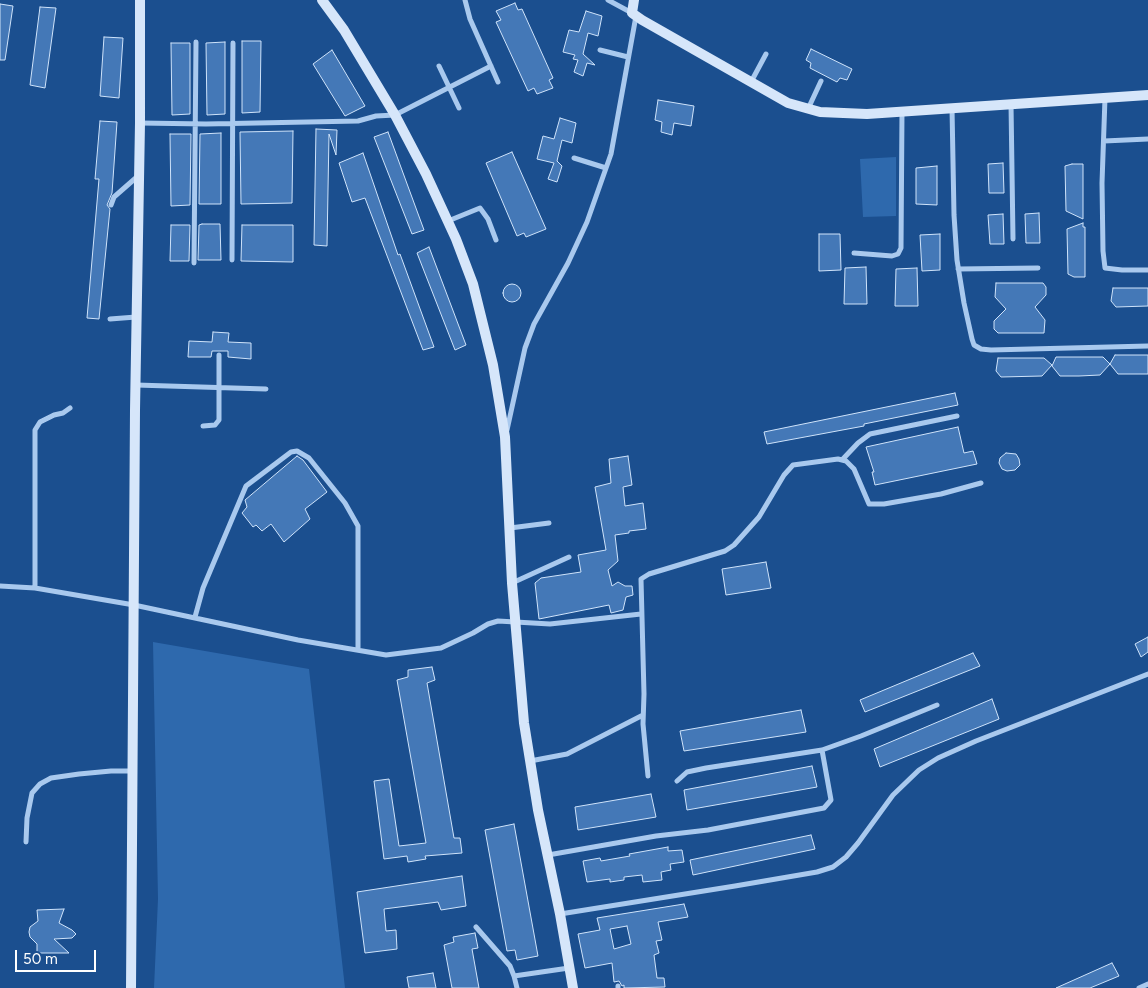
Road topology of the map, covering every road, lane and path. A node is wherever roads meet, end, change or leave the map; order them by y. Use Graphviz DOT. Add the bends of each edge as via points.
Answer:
graph roads {
  1 [pos="140,0"];
  2 [pos="322,0"];
  3 [pos="465,0"];
  4 [pos="608,0"];
  5 [pos="634,0"];
  6 [pos="634,14"];
  7 [pos="196,42"];
  8 [pos="233,43"];
  9 [pos="600,50"];
  10 [pos="766,54"];
  11 [pos="628,57"];
  12 [pos="439,66"];
  13 [pos="491,66"];
  14 [pos="821,81"];
  15 [pos="498,82"];
  16 [pos="751,82"];
  17 [pos="449,88"];
  18 [pos="1148,95"];
  19 [pos="1105,98"];
  20 [pos="1011,104"];
  21 [pos="459,108"];
  22 [pos="952,108"];
  23 [pos="808,110"];
  24 [pos="902,112"];
  25 [pos="395,116"];
  26 [pos="140,123"];
  27 [pos="233,123"];
  28 [pos="196,124"];
  29 [pos="1148,140"];
  30 [pos="1104,141"];
  31 [pos="574,158"];
  32 [pos="606,168"];
  33 [pos="139,175"];
  34 [pos="111,205"];
  35 [pos="448,221"];
  36 [pos="1013,239"];
  37 [pos="496,240"];
  38 [pos="854,252"];
  39 [pos="232,260"];
  40 [pos="194,263"];
  41 [pos="1038,268"];
  42 [pos="958,269"];
  43 [pos="1148,270"];
  44 [pos="136,317"];
  45 [pos="110,319"];
  46 [pos="1148,346"];
  47 [pos="219,355"];
  48 [pos="136,385"];
  49 [pos="219,387"];
  50 [pos="266,389"];
  51 [pos="70,408"];
  52 [pos="957,416"];
  53 [pos="203,426"];
  54 [pos="505,437"];
  55 [pos="842,460"];
  56 [pos="981,483"];
  57 [pos="549,523"];
  58 [pos="510,528"];
  59 [pos="569,557"];
  60 [pos="512,583"];
  61 [pos="0,586"];
  62 [pos="35,588"];
  63 [pos="134,605"];
  64 [pos="641,614"];
  65 [pos="195,617"];
  66 [pos="516,622"];
  67 [pos="358,650"];
  68 [pos="1148,674"];
  69 [pos="937,706"];
  70 [pos="644,715"];
  71 [pos="822,750"];
  72 [pos="530,761"];
  73 [pos="132,771"];
  74 [pos="648,776"];
  75 [pos="676,782"];
  76 [pos="26,842"];
  77 [pos="548,855"];
  78 [pos="560,914"];
  79 [pos="476,927"];
  80 [pos="569,968"];
  81 [pos="514,976"];
  82 [pos="1148,984"];
  83 [pos="131,988"];
  84 [pos="517,988"];
  85 [pos="573,988"];
  86 [pos="1139,988"];
  1 -- 26 [label="street"];
  2 -- 25 [label="street" via="344,30"];
  3 -- 13 [label="street"];
  4 -- 6 [label="street"];
  5 -- 6 [label="street"];
  6 -- 11 [label="street"];
  6 -- 16 [label="street"];
  7 -- 28 [label="street"];
  8 -- 27 [label="street"];
  9 -- 11 [label="street"];
  10 -- 16 [label="street"];
  11 -- 32 [label="street"];
  12 -- 17 [label="street"];
  13 -- 15 [label="street"];
  13 -- 17 [label="street"];
  14 -- 23 [label="street"];
  16 -- 23 [label="street" via="788,103"];
  17 -- 21 [label="street"];
  17 -- 25 [label="street"];
  18 -- 19 [label="street"];
  19 -- 20 [label="street"];
  19 -- 30 [label="street"];
  20 -- 22 [label="street"];
  20 -- 36 [label="street"];
  22 -- 24 [label="street"];
  22 -- 42 [label="street"];
  23 -- 24 [label="street" via="868,114"];
  24 -- 38 [label="street" via="901,248 892,256"];
  25 -- 27 [label="street" via="376,116 358,121"];
  25 -- 35 [label="street"];
  26 -- 28 [label="street"];
  26 -- 33 [label="street"];
  27 -- 28 [label="street"];
  27 -- 39 [label="street"];
  28 -- 40 [label="street"];
  29 -- 30 [label="street"];
  30 -- 43 [label="street" via="1102,213 1105,268"];
  31 -- 32 [label="street"];
  32 -- 54 [label="street" via="587,222 534,324 525,348"];
  33 -- 34 [label="street" via="114,197"];
  33 -- 44 [label="street"];
  35 -- 37 [label="street" via="480,208"];
  35 -- 54 [label="street" via="473,284 494,365"];
  41 -- 42 [label="street"];
  42 -- 46 [label="street" via="972,339 974,345 981,349"];
  44 -- 45 [label="street"];
  44 -- 48 [label="street"];
  47 -- 49 [label="street"];
  48 -- 49 [label="street"];
  48 -- 63 [label="street"];
  49 -- 50 [label="street"];
  49 -- 53 [label="street" via="219,420 215,425"];
  51 -- 62 [label="street" via="40,422 35,430"];
  52 -- 55 [label="street" via="870,434"];
  54 -- 58 [label="street"];
  55 -- 56 [label="street" via="854,469 868,504 941,494"];
  55 -- 64 [label="street" via="793,465 759,516 734,545 725,551 666,568 642,579"];
  57 -- 58 [label="street"];
  58 -- 60 [label="street"];
  59 -- 60 [label="street"];
  60 -- 66 [label="street"];
  61 -- 62 [label="street"];
  62 -- 63 [label="street"];
  63 -- 65 [label="street"];
  63 -- 73 [label="street"];
  64 -- 66 [label="street" via="550,624"];
  64 -- 70 [label="street"];
  65 -- 67 [label="street"];
  65 -- 67 [label="street" via="203,588 246,486 291,452 297,451 309,458 358,526"];
  66 -- 67 [label="street" via="488,624 441,648 386,655"];
  66 -- 72 [label="street"];
  68 -- 78 [label="street" via="938,758 919,770 892,795 858,843 833,867"];
  69 -- 71 [label="street"];
  70 -- 72 [label="street" via="567,754"];
  70 -- 74 [label="street"];
  71 -- 75 [label="street" via="687,772"];
  71 -- 77 [label="street" via="831,800 824,808"];
  72 -- 77 [label="street"];
  73 -- 76 [label="street" via="79,774 52,778 40,784 32,793"];
  73 -- 83 [label="street"];
  77 -- 78 [label="street"];
  78 -- 80 [label="street"];
  79 -- 81 [label="street" via="510,966"];
  80 -- 81 [label="street"];
  80 -- 85 [label="street"];
  81 -- 84 [label="street"];
  82 -- 86 [label="street"];
}
